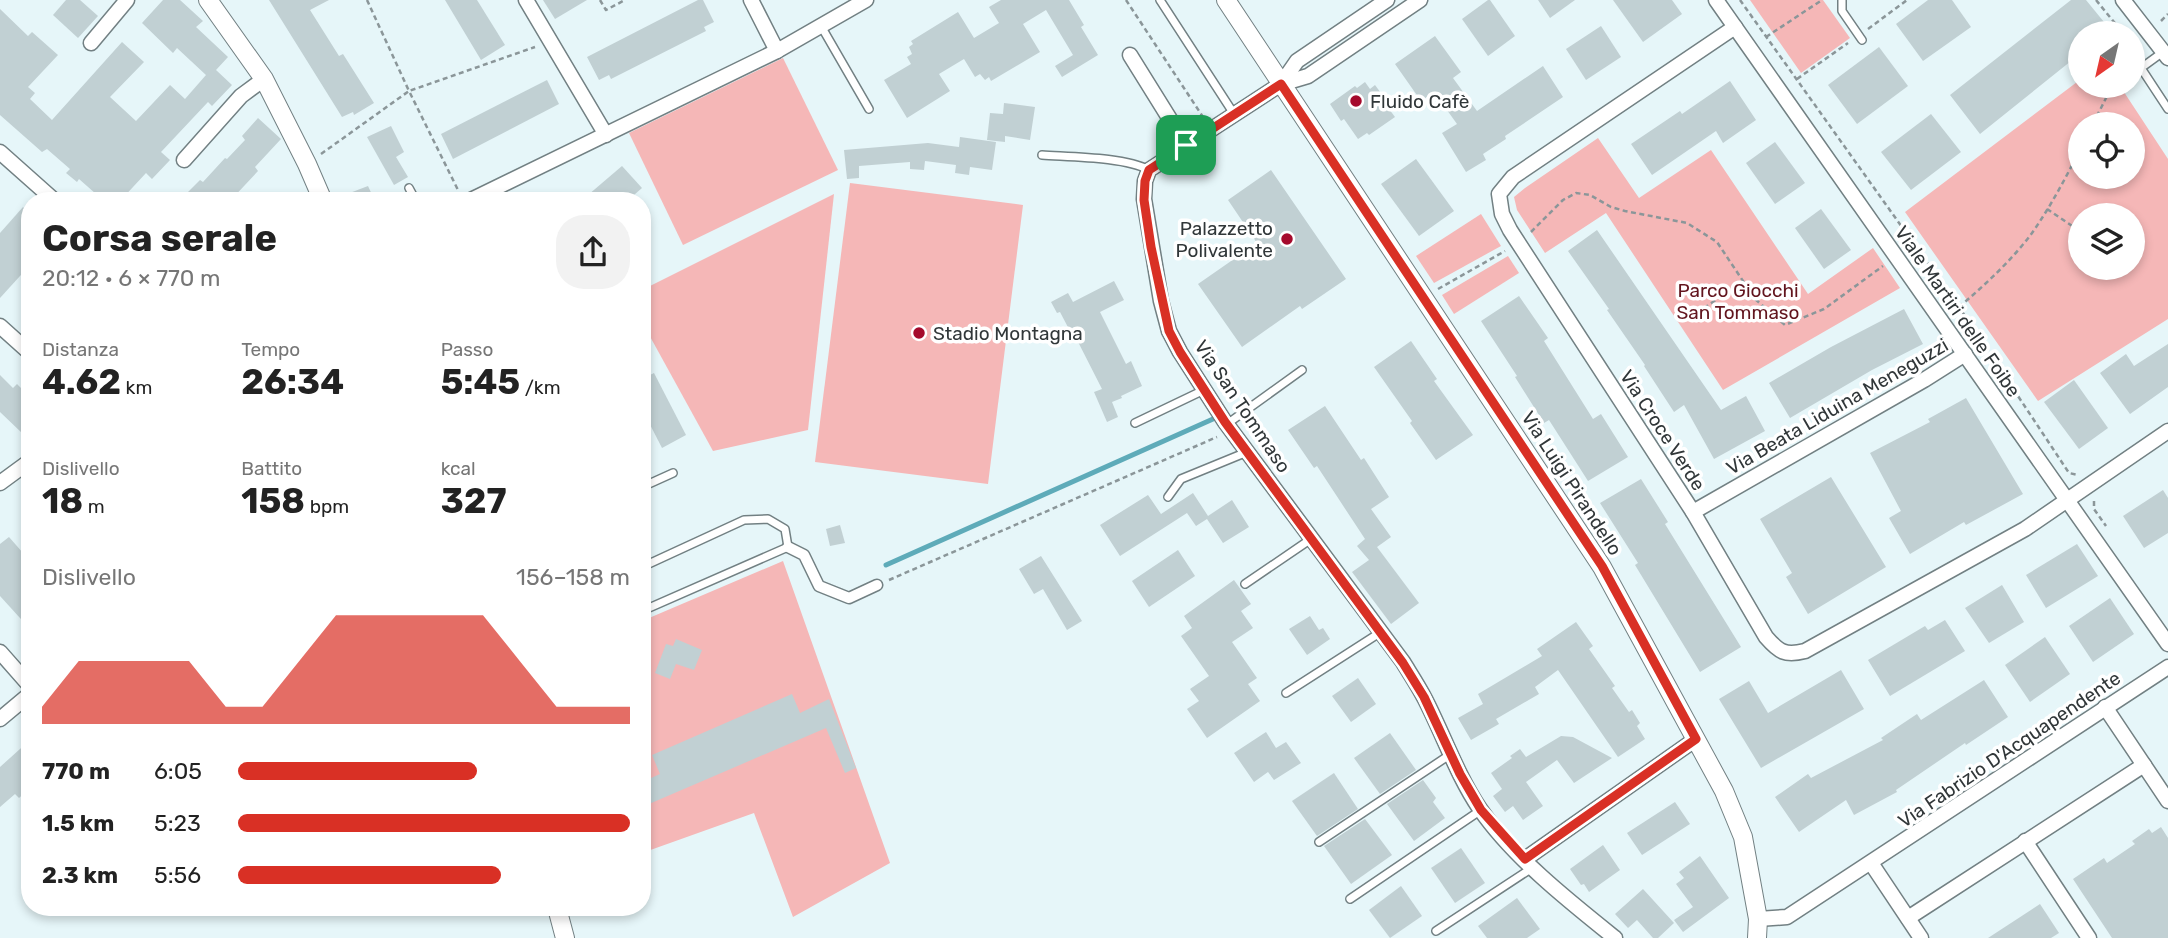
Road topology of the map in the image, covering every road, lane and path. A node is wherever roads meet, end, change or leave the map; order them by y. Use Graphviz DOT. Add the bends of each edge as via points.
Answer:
graph roads {
  1 [pos="127,0"];
  2 [pos="208,0"];
  3 [pos="367,0"];
  4 [pos="526,0"];
  5 [pos="600,0"];
  6 [pos="625,0"];
  7 [pos="751,0"];
  8 [pos="866,0"];
  9 [pos="1126,0"];
  10 [pos="1160,0"];
  11 [pos="1226,0"];
  12 [pos="1387,0"];
  13 [pos="1420,0"];
  14 [pos="1716,0"];
  15 [pos="1740,0"];
  16 [pos="1822,0"];
  17 [pos="1842,0"];
  18 [pos="2096,0"];
  19 [pos="2123,0"];
  20 [pos="2113,21"];
  21 [pos="821,25"];
  22 [pos="1735,27"];
  23 [pos="1766,37"];
  24 [pos="1861,40"];
  25 [pos="551,42"];
  26 [pos="91,43"];
  27 [pos="777,51"];
  28 [pos="1130,55"];
  29 [pos="2166,55"];
  30 [pos="264,79"];
  31 [pos="1281,84"];
  32 [pos="409,91"];
  33 [pos="869,109"];
  34 [pos="2168,109"];
  35 [pos="1234,114"];
  36 [pos="1210,129"];
  37 [pos="606,135"];
  38 [pos="1186,145"];
  39 [pos="0,152"];
  40 [pos="1042,155"];
  41 [pos="184,160"];
  42 [pos="307,164"];
  43 [pos="1149,170"];
  44 [pos="2068,173"];
  45 [pos="409,188"];
  46 [pos="45,192"];
  47 [pos="319,192"];
  48 [pos="411,192"];
  49 [pos="461,192"];
  50 [pos="478,192"];
  51 [pos="2047,209"];
  52 [pos="2068,223"];
  53 [pos="1529,235"];
  54 [pos="1509,248"];
  55 [pos="1886,263"];
  56 [pos="1742,282"];
  57 [pos="1435,291"];
  58 [pos="1959,307"];
  59 [pos="1697,313"];
  60 [pos="0,326"];
  61 [pos="21,345"];
  62 [pos="1965,354"];
  63 [pos="1302,370"];
  64 [pos="1204,390"];
  65 [pos="1135,424"];
  66 [pos="1223,430"];
  67 [pos="2168,431"];
  68 [pos="1247,452"];
  69 [pos="21,468"];
  70 [pos="673,472"];
  71 [pos="2080,475"];
  72 [pos="651,483"];
  73 [pos="0,484"];
  74 [pos="1168,497"];
  75 [pos="2094,498"];
  76 [pos="2068,500"];
  77 [pos="1693,512"];
  78 [pos="2109,530"];
  79 [pos="1312,539"];
  80 [pos="788,547"];
  81 [pos="651,563"];
  82 [pos="1245,584"];
  83 [pos="877,585"];
  84 [pos="651,607"];
  85 [pos="1381,632"];
  86 [pos="2168,644"];
  87 [pos="0,652"];
  88 [pos="2168,667"];
  89 [pos="21,676"];
  90 [pos="1286,693"];
  91 [pos="21,702"];
  92 [pos="2105,707"];
  93 [pos="0,719"];
  94 [pos="1696,739"];
  95 [pos="1451,754"];
  96 [pos="2144,765"];
  97 [pos="2168,801"];
  98 [pos="1481,810"];
  99 [pos="2025,841"];
  100 [pos="1320,842"];
  101 [pos="1529,863"];
  102 [pos="1871,863"];
  103 [pos="1350,899"];
  104 [pos="559,916"];
  105 [pos="1908,918"];
  106 [pos="1758,919"];
  107 [pos="1436,931"];
  108 [pos="565,938"];
  109 [pos="1615,938"];
  110 [pos="1757,938"];
  111 [pos="1921,938"];
  112 [pos="2089,938"];
  1 -- 26 [label="street"];
  2 -- 30 [label="street"];
  3 -- 32 [label="path"];
  4 -- 25 [label="street"];
  5 -- 6 [label="path" via="606,10"];
  7 -- 27 [label="street"];
  8 -- 21 [label="street"];
  9 -- 36 [label="path"];
  10 -- 35 [label="lane"];
  11 -- 31 [label="street"];
  12 -- 31 [label="street" via="1297,61"];
  13 -- 31 [label="street" via="1308,76"];
  14 -- 22 [label="street, Viale Martiri delle Foibe"];
  15 -- 23 [label="path"];
  16 -- 23 [label="path"];
  17 -- 24 [label="lane" via="1842,11"];
  18 -- 20 [label="path"];
  19 -- 29 [label="street"];
  21 -- 27 [label="street"];
  21 -- 33 [label="lane"];
  22 -- 62 [label="street, Viale Martiri delle Foibe"];
  22 -- 77 [label="street, Via Croce Verde" via="1513,177 1499,194 1510,230"];
  23 -- 58 [label="path"];
  25 -- 32 [label="path"];
  25 -- 37 [label="street"];
  27 -- 37 [label="street"];
  28 -- 38 [label="street"];
  29 -- 34 [label="lane" via="2141,68"];
  30 -- 41 [label="street" via="241,96"];
  30 -- 42 [label="street"];
  31 -- 35 [label="street"];
  31 -- 94 [label="street, Via Luigi Pirandello" via="1602,566"];
  32 -- 42 [label="path"];
  32 -- 49 [label="path"];
  35 -- 36 [label="street"];
  36 -- 38 [label="street"];
  37 -- 50 [label="street"];
  38 -- 43 [label="street"];
  39 -- 46 [label="street"];
  40 -- 43 [label="lane" via="1133,164"];
  42 -- 47 [label="street"];
  43 -- 64 [label="street, Via San Tommaso" via="1144,200 1161,301 1169,331"];
  44 -- 51 [label="path"];
  45 -- 48 [label="lane"];
  51 -- 52 [label="path"];
  51 -- 58 [label="path" via="2031,234"];
  53 -- 56 [label="path" via="1563,200 1576,193 1590,195 1611,207 1687,223 1717,242"];
  54 -- 57 [label="path"];
  55 -- 56 [label="path" via="1824,309 1785,325"];
  56 -- 59 [label="path"];
  58 -- 71 [label="path" via="2070,473"];
  60 -- 61 [label="street"];
  62 -- 76 [label="street, Viale Martiri delle Foibe"];
  62 -- 77 [label="street, Via Beata Liduina Meneguzzi"];
  63 -- 66 [label="lane"];
  64 -- 65 [label="lane"];
  64 -- 66 [label="street, Via San Tommaso"];
  66 -- 68 [label="street, Via San Tommaso"];
  66 -- 83 [label="path" via="1201,445"];
  67 -- 76 [label="street"];
  68 -- 74 [label="lane" via="1181,480"];
  68 -- 79 [label="street, Via San Tommaso"];
  69 -- 73 [label="street"];
  70 -- 72 [label="lane"];
  75 -- 78 [label="path" via="2094,509"];
  76 -- 77 [label="street, Via Croce Verde" via="2025,529 1805,652 1792,655 1777,649 1766,637"];
  76 -- 86 [label="street, Viale Martiri delle Foibe"];
  79 -- 82 [label="lane"];
  79 -- 85 [label="street, Via San Tommaso"];
  80 -- 81 [label="lane" via="785,528 768,519 744,520"];
  80 -- 83 [label="street" via="804,555 819,586 849,598"];
  80 -- 84 [label="lane"];
  85 -- 90 [label="lane"];
  85 -- 95 [label="street, Via San Tommaso" via="1424,697"];
  87 -- 89 [label="street"];
  88 -- 92 [label="street, Via Fabrizio D'Acquapendente"];
  91 -- 93 [label="street"];
  92 -- 96 [label="street"];
  92 -- 102 [label="street, Via Fabrizio D'Acquapendente"];
  94 -- 101 [label="street"];
  94 -- 106 [label="street, Via Luigi Pirandello" via="1744,837"];
  95 -- 98 [label="street, Via San Tommaso"];
  95 -- 100 [label="lane"];
  96 -- 97 [label="street"];
  96 -- 99 [label="street"];
  98 -- 101 [label="street, Via San Tommaso"];
  98 -- 103 [label="lane"];
  99 -- 105 [label="street"];
  99 -- 112 [label="street"];
  101 -- 107 [label="lane"];
  101 -- 109 [label="street, Via San Tommaso"];
  102 -- 105 [label="street"];
  102 -- 106 [label="street, Via Fabrizio D'Acquapendente" via="1787,917"];
  104 -- 108 [label="street"];
  105 -- 111 [label="street"];
  106 -- 110 [label="street, Via Luigi Pirandello"];
}
